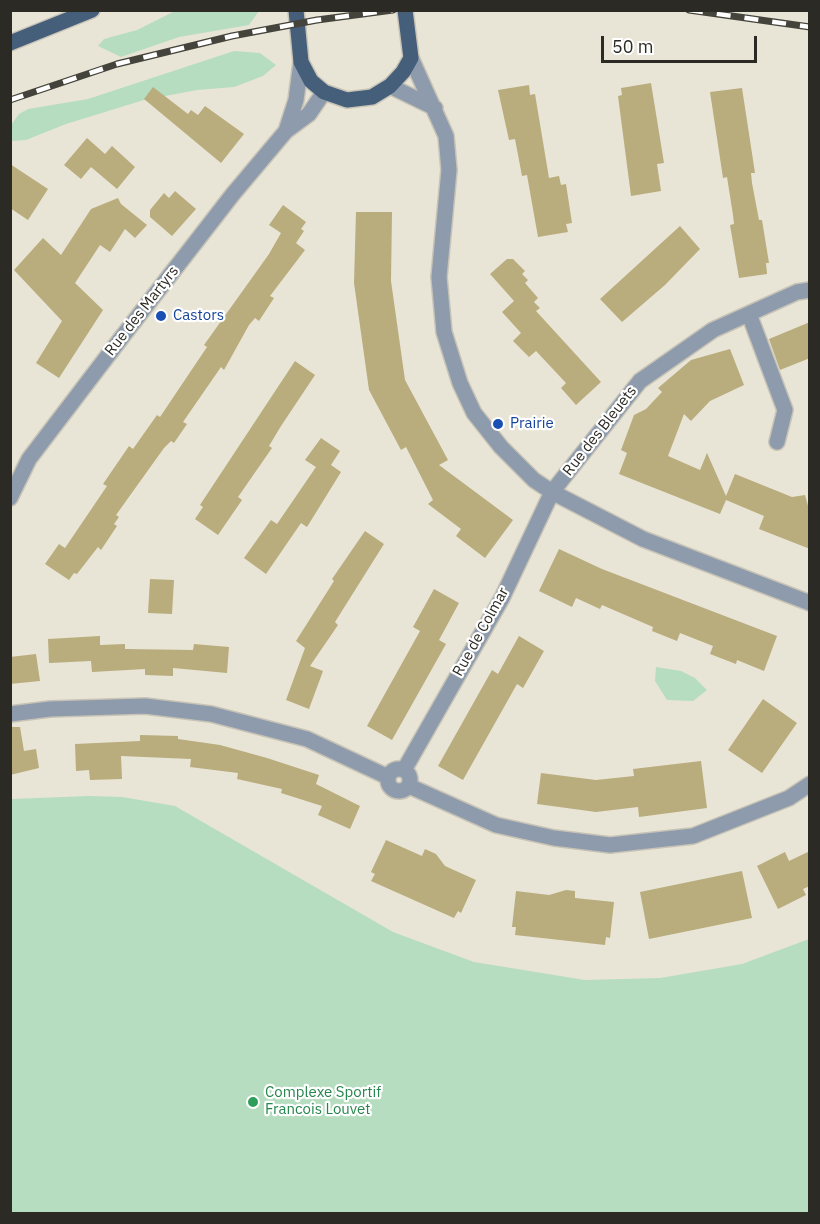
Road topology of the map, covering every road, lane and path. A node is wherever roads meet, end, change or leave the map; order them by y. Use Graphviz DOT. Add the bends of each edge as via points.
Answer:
graph roads {
  1 [pos="92,10"];
  2 [pos="296,10"];
  3 [pos="405,10"];
  4 [pos="10,43"];
  5 [pos="411,58"];
  6 [pos="301,62"];
  7 [pos="390,86"];
  8 [pos="324,92"];
  9 [pos="435,108"];
  10 [pos="286,131"];
  11 [pos="810,290"];
  12 [pos="749,314"];
  13 [pos="777,442"];
  14 [pos="552,492"];
  15 [pos="10,498"];
  16 [pos="810,603"];
  17 [pos="10,714"];
  18 [pos="404,770"];
  19 [pos="388,777"];
  20 [pos="810,784"];
  21 [pos="409,786"];
  1 -- 4 [label="main road"];
  2 -- 6 [label="main road"];
  3 -- 5 [label="main road"];
  5 -- 7 [label="main road"];
  5 -- 9 [label="street"];
  6 -- 8 [label="main road" via="310,81"];
  6 -- 10 [label="street, Rue des Martyrs" via="296,100"];
  7 -- 8 [label="main road" via="372,97 347,100"];
  7 -- 9 [label="street"];
  8 -- 10 [label="street, Rue des Martyrs" via="309,114"];
  9 -- 14 [label="street" via="446,135 449,170 439,277 444,332 474,413 501,447"];
  10 -- 15 [label="street, Rue des Martyrs" via="29,459"];
  11 -- 12 [label="street, Rue des Bleuets"];
  12 -- 13 [label="street" via="786,410"];
  12 -- 14 [label="street, Rue des Bleuets" via="713,330 640,381"];
  14 -- 16 [label="street" via="643,539"];
  14 -- 18 [label="street, Rue de Colmar" via="502,598"];
  17 -- 19 [label="street" via="145,706 211,714 307,739"];
  18 -- 19 [label="street" via="394,769"];
  18 -- 21 [label="street" via="409,775"];
  19 -- 21 [label="street" via="394,790"];
  20 -- 21 [label="street" via="789,798 693,836 610,845 496,825"];
}
